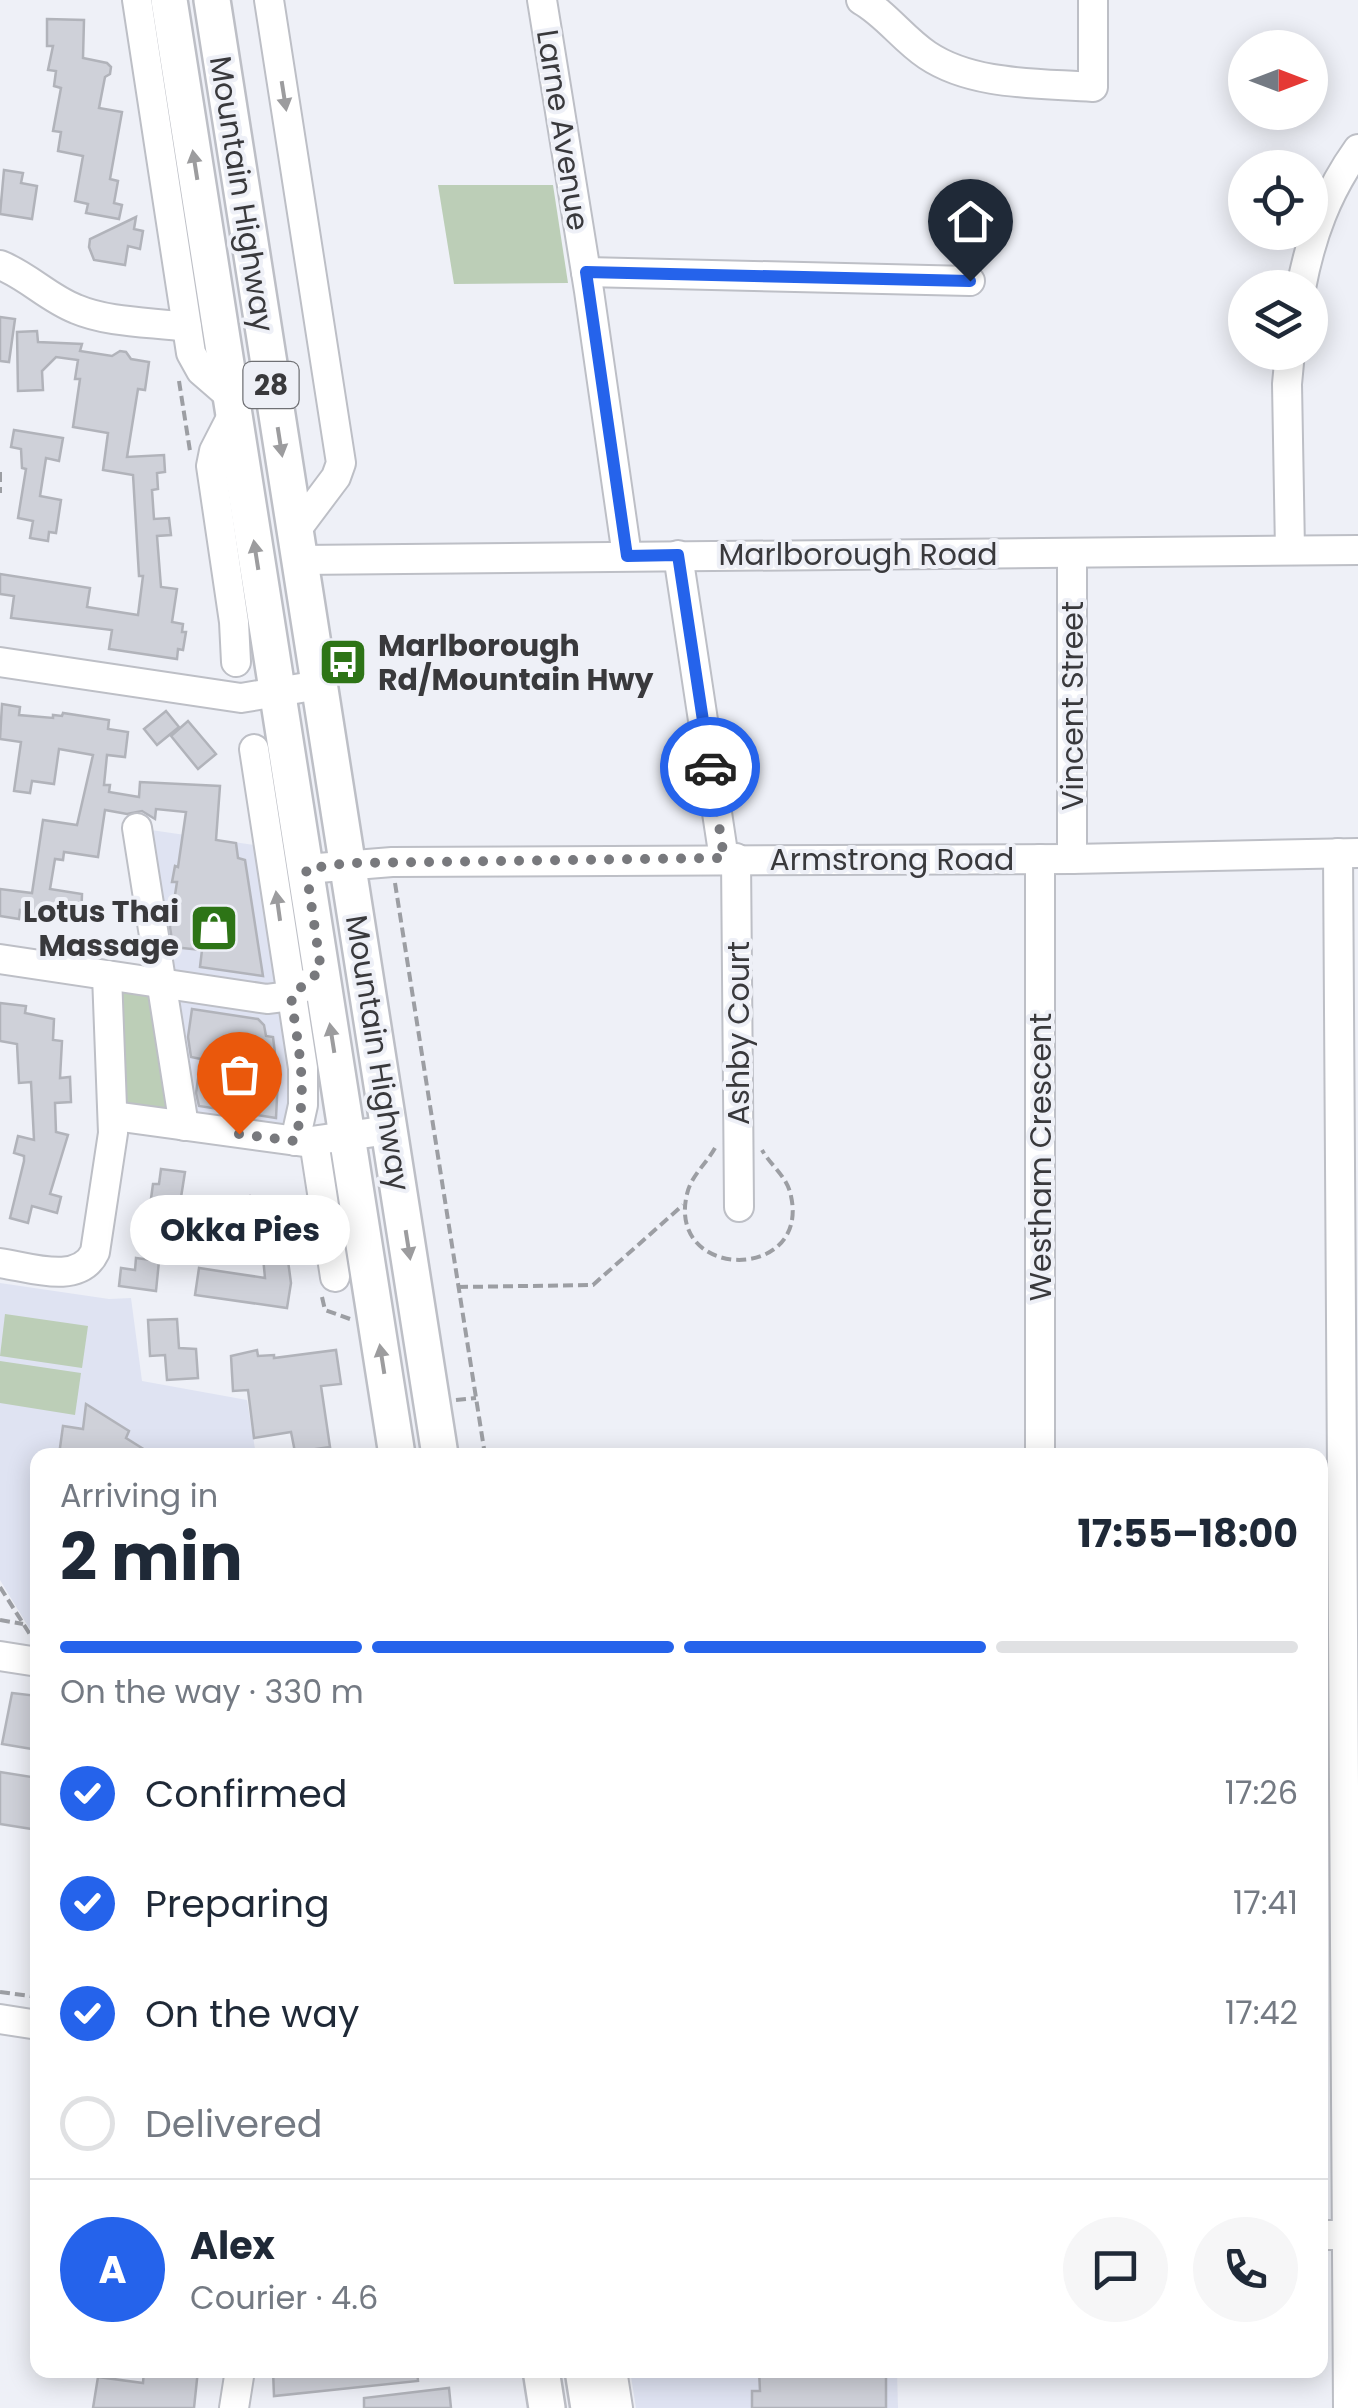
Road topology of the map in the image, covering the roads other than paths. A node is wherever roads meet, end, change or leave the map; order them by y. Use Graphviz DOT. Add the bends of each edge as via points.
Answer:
graph roads {
  1 [pos="212,0"];
  2 [pos="269,0"];
  3 [pos="542,0"];
  4 [pos="861,0"];
  5 [pos="1093,0"];
  6 [pos="149,4"];
  7 [pos="1358,149"];
  8 [pos="205,235"];
  9 [pos="0,265"];
  10 [pos="1305,270"];
  11 [pos="586,272"];
  12 [pos="179,278"];
  13 [pos="970,281"];
  14 [pos="186,327"];
  15 [pos="1289,370"];
  16 [pos="232,405"];
  17 [pos="296,546"];
  18 [pos="1290,550"];
  19 [pos="1358,550"];
  20 [pos="1072,554"];
  21 [pos="678,555"];
  22 [pos="627,556"];
  23 [pos="234,622"];
  24 [pos="271,651"];
  25 [pos="0,662"];
  26 [pos="236,662"];
  27 [pos="331,674"];
  28 [pos="277,694"];
  29 [pos="271,751"];
  30 [pos="138,828"];
  31 [pos="1348,853"];
  32 [pos="730,858"];
  33 [pos="1040,859"];
  34 [pos="1072,859"];
  35 [pos="348,863"];
  36 [pos="306,869"];
  37 [pos="0,959"];
  38 [pos="321,970"];
  39 [pos="107,975"];
  40 [pos="162,983"];
  41 [pos="291,996"];
  42 [pos="303,1068"];
  43 [pos="114,1116"];
  44 [pos="184,1126"];
  45 [pos="389,1130"];
  46 [pos="317,1133"];
  47 [pos="1350,1134"];
  48 [pos="738,1207"];
  49 [pos="0,1262"];
  50 [pos="328,1282"];
  51 [pos="395,1448"];
  52 [pos="439,1448"];
  53 [pos="1040,1448"];
  54 [pos="1351,1604"];
  55 [pos="1332,1635"];
  56 [pos="3,1643"];
  57 [pos="30,1650"];
  58 [pos="1351,1889"];
  59 [pos="0,2019"];
  60 [pos="30,2023"];
  61 [pos="1334,2235"];
  62 [pos="239,2378"];
  63 [pos="542,2378"];
  64 [pos="584,2378"];
  65 [pos="613,2378"];
  66 [pos="234,2408"];
  67 [pos="547,2408"];
  68 [pos="589,2408"];
  69 [pos="618,2408"];
  70 [pos="1348,2408"];
  1 -- 17 [label="main road, Mountain Highway / 28, one-way"];
  2 -- 17 [label="street, one-way" via="341,464"];
  3 -- 11 [label="street, Larne Avenue"];
  4 -- 5 [label="street" via="950,68 1093,87"];
  8 -- 6 [label="main road, Mountain Highway / 28, one-way" via="176,40"];
  6 -- 12 [label="street, Mountain Highway"];
  7 -- 10 [label="street" via="1326,200"];
  8 -- 12 [label="street"];
  8 -- 16 [label="main road, Mountain Highway / 28"];
  9 -- 14 [label="street" via="90,314"];
  11 -- 13 [label="street"];
  11 -- 22 [label="street, Larne Avenue"];
  12 -- 14 [label="street, Mountain Highway"];
  14 -- 16 [label="street, Mountain Highway" via="195,363"];
  15 -- 18 [label="street"];
  16 -- 23 [label="street" via="211,466"];
  24 -- 16 [label="main road, Mountain Highway / 28, one-way"];
  17 -- 22 [label="street, Marlborough Road"];
  17 -- 27 [label="main road, Mountain Highway / 28"];
  18 -- 19 [label="street, Marlborough Road"];
  18 -- 20 [label="street, Marlborough Road"];
  20 -- 21 [label="street, Marlborough Road"];
  20 -- 34 [label="street, Vincent Street"];
  21 -- 22 [label="street, Marlborough Road"];
  21 -- 32 [label="street, Ashby Court"];
  23 -- 24 [label="street"];
  23 -- 26 [label="street"];
  24 -- 28 [label="main road, Mountain Highway / 28"];
  25 -- 28 [label="street" via="228,697"];
  27 -- 28 [label="street"];
  27 -- 35 [label="main road, Mountain Highway / 28"];
  28 -- 29 [label="main road, Mountain Highway / 28"];
  29 -- 36 [label="main road, Mountain Highway / 28"];
  41 -- 29 [label="street, Mountain Highway, one-way" via="262,802"];
  30 -- 40 [label="street"];
  31 -- 34 [label="street, Armstrong Road"];
  31 -- 47 [label="street"];
  32 -- 33 [label="street, Armstrong Road"];
  32 -- 35 [label="street, Armstrong Road"];
  32 -- 48 [label="street, Ashby Court"];
  33 -- 34 [label="street, Armstrong Road"];
  33 -- 53 [label="street, Westham Crescent"];
  35 -- 36 [label="street, Armstrong Road"];
  35 -- 45 [label="main road, Mountain Highway / 28"];
  36 -- 38 [label="main road, Mountain Highway / 28"];
  37 -- 39 [label="street"];
  38 -- 41 [label="street"];
  46 -- 38 [label="main road, Mountain Highway / 28, one-way"];
  39 -- 40 [label="street"];
  39 -- 43 [label="street"];
  40 -- 41 [label="street" via="267,999"];
  40 -- 44 [label="street"];
  41 -- 42 [label="street, Mountain Highway"];
  42 -- 46 [label="street"];
  42 -- 46 [label="street, Mountain Highway" via="303,1105"];
  43 -- 44 [label="street"];
  43 -- 49 [label="street" via="95,1252 69,1272"];
  44 -- 46 [label="street"];
  45 -- 46 [label="street"];
  45 -- 52 [label="main road, Mountain Highway / 28, one-way"];
  46 -- 50 [label="street, Mountain Highway"];
  51 -- 46 [label="main road, Mountain Highway / 28, one-way"];
  47 -- 54 [label="street"];
  54 -- 55 [label="street"];
  55 -- 58 [label="street"];
  56 -- 57 [label="street"];
  58 -- 61 [label="street"];
  59 -- 60 [label="street"];
  61 -- 70 [label="street"];
  62 -- 66 [label="street"];
  63 -- 67 [label="main road"];
  64 -- 68 [label="main road"];
  65 -- 69 [label="street"];
}
